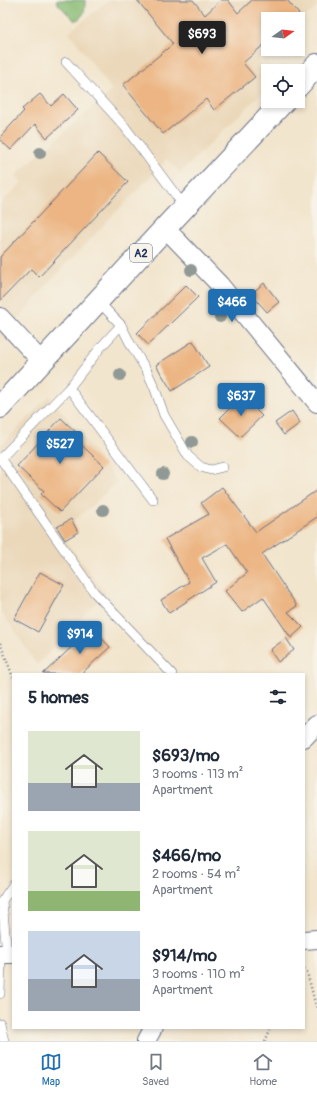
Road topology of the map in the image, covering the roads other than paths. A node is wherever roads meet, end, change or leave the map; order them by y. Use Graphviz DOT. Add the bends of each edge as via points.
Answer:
graph roads {
  1 [pos="66,62"];
  2 [pos="317,65"];
  3 [pos="305,78"];
  4 [pos="277,108"];
  5 [pos="184,206"];
  6 [pos="165,228"];
  7 [pos="98,301"];
  8 [pos="0,317"];
  9 [pos="121,325"];
  10 [pos="42,362"];
  11 [pos="69,388"];
  12 [pos="317,403"];
  13 [pos="0,407"];
  14 [pos="0,458"];
  15 [pos="223,466"];
  16 [pos="153,500"];
  17 [pos="171,673"];
  18 [pos="317,724"];
  19 [pos="305,737"];
  20 [pos="12,886"];
  21 [pos="317,939"];
  22 [pos="305,940"];
  23 [pos="5,954"];
  24 [pos="0,994"];
  25 [pos="0,1023"];
  26 [pos="152,1029"];
  27 [pos="4,1041"];
  28 [pos="146,1041"];
  1 -- 5 [label="lane" via="125,127"];
  2 -- 3 [label="main road"];
  4 -- 5 [label="main road, A2"];
  5 -- 6 [label="main road, A2"];
  6 -- 7 [label="main road, A2"];
  6 -- 12 [label="street" via="220,285"];
  7 -- 9 [label="lane"];
  7 -- 10 [label="main road, A2"];
  8 -- 10 [label="street"];
  9 -- 11 [label="lane"];
  9 -- 15 [label="lane" via="147,371 164,415 188,456 200,467 211,470"];
  10 -- 13 [label="main road, A2"];
  11 -- 14 [label="lane"];
  11 -- 16 [label="lane"];
  14 -- 17 [label="lane" via="94,592"];
  18 -- 19 [label="street"];
  20 -- 23 [label="lane" via="2,901"];
  21 -- 22 [label="street"];
  23 -- 24 [label="lane"];
  25 -- 27 [label="lane"];
  26 -- 28 [label="street"];
}
